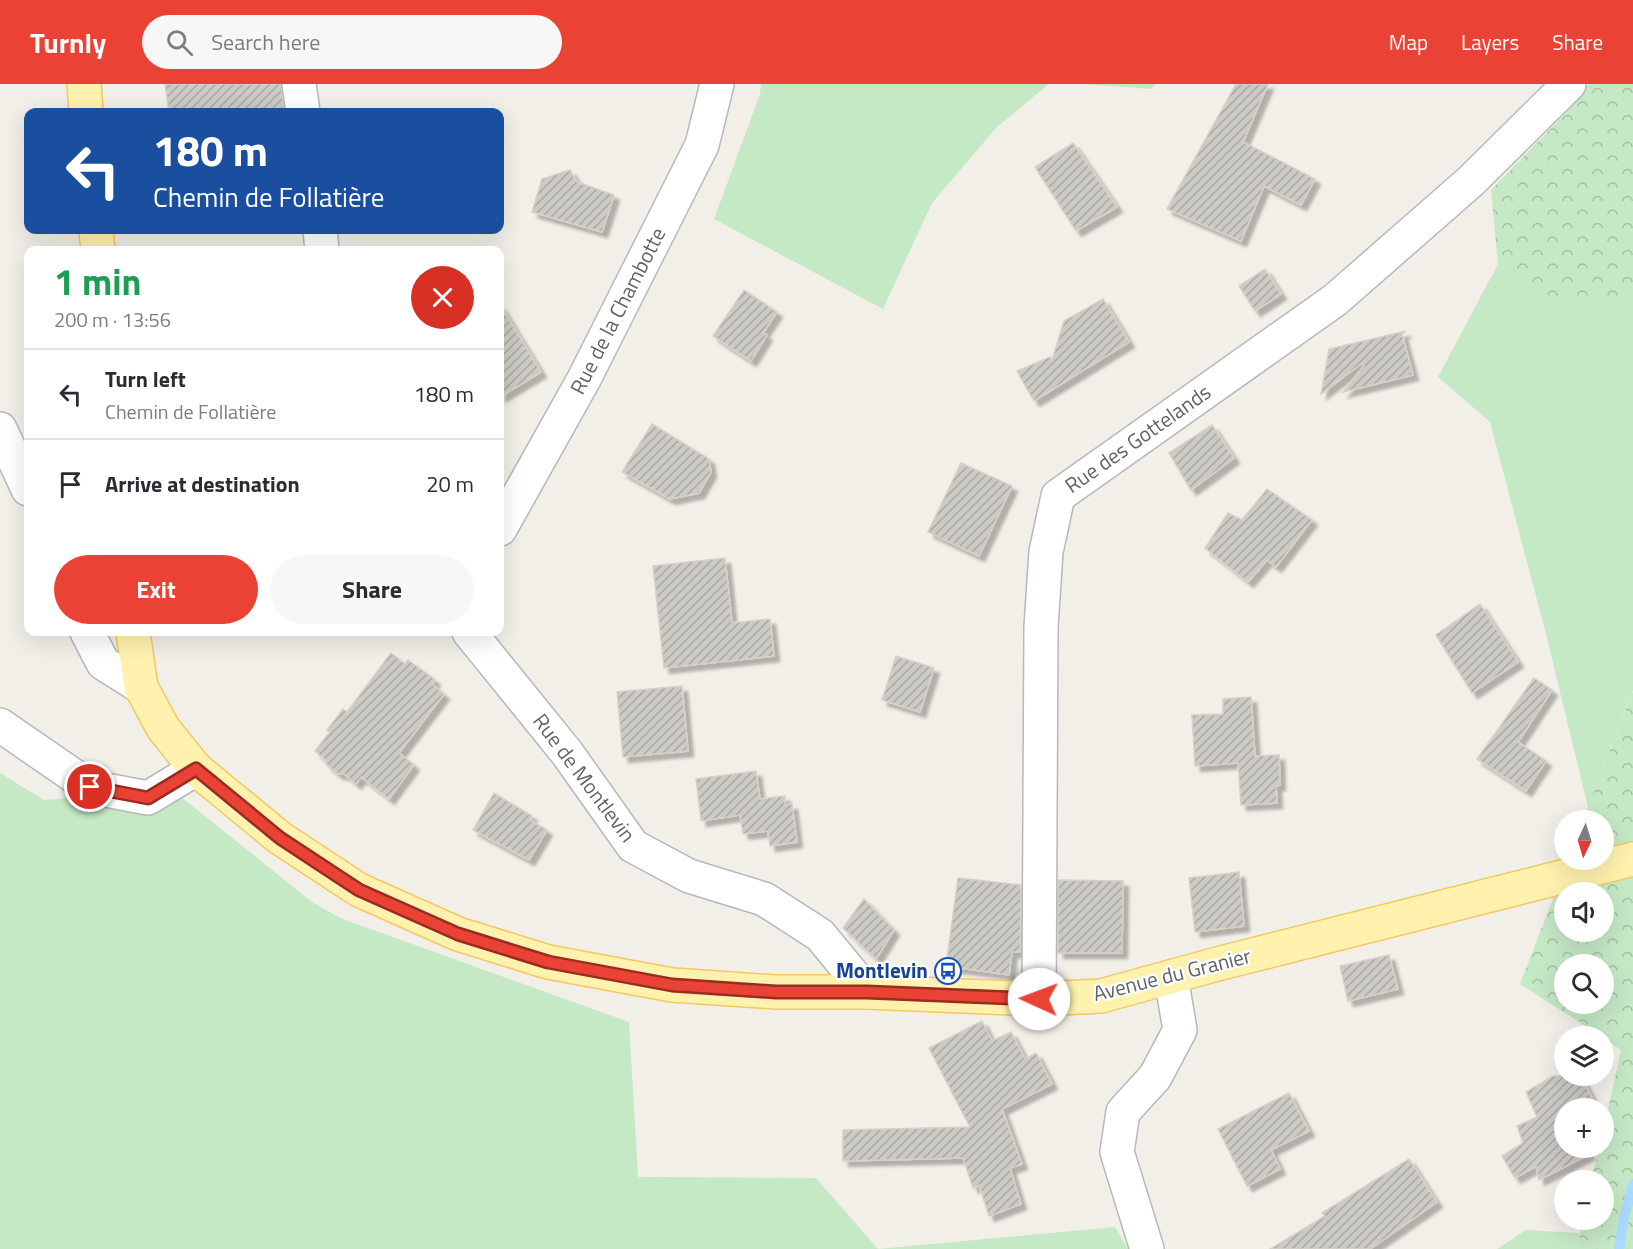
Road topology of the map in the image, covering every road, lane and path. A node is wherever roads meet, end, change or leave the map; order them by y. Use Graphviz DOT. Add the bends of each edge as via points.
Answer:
graph roads {
  1 [pos="84,84"];
  2 [pos="299,84"];
  3 [pos="717,84"];
  4 [pos="1569,84"];
  5 [pos="86,108"];
  6 [pos="302,108"];
  7 [pos="0,429"];
  8 [pos="24,480"];
  9 [pos="504,522"];
  10 [pos="89,636"];
  11 [pos="134,636"];
  12 [pos="472,636"];
  13 [pos="141,687"];
  14 [pos="0,725"];
  15 [pos="196,769"];
  16 [pos="1633,860"];
  17 [pos="1171,976"];
  18 [pos="867,992"];
  19 [pos="1039,999"];
  20 [pos="1147,1249"];
  1 -- 5 [label="main road"];
  2 -- 6 [label="street"];
  3 -- 9 [label="street, Rue de la Chambotte" via="702,145 584,379"];
  4 -- 19 [label="street, Rue des Gottelands" via="1471,181 1335,300 1058,496 1046,552 1041,627"];
  7 -- 8 [label="street"];
  10 -- 13 [label="street" via="103,663"];
  11 -- 13 [label="main road, Avenue du Granier"];
  12 -- 18 [label="street, Rue de Montlevin" via="567,753 633,846 689,876 764,899 820,935"];
  13 -- 15 [label="main road, Avenue du Granier" via="163,728"];
  14 -- 15 [label="street" via="90,787 148,798"];
  15 -- 18 [label="main road, Avenue du Granier" via="280,838 359,890 458,934 548,962 672,985 776,992"];
  16 -- 17 [label="main road, Avenue du Granier"];
  17 -- 19 [label="main road, Avenue du Granier" via="1101,996"];
  17 -- 20 [label="street" via="1180,1030 1155,1077 1122,1112 1117,1152"];
  18 -- 19 [label="main road, Avenue du Granier"];
}
